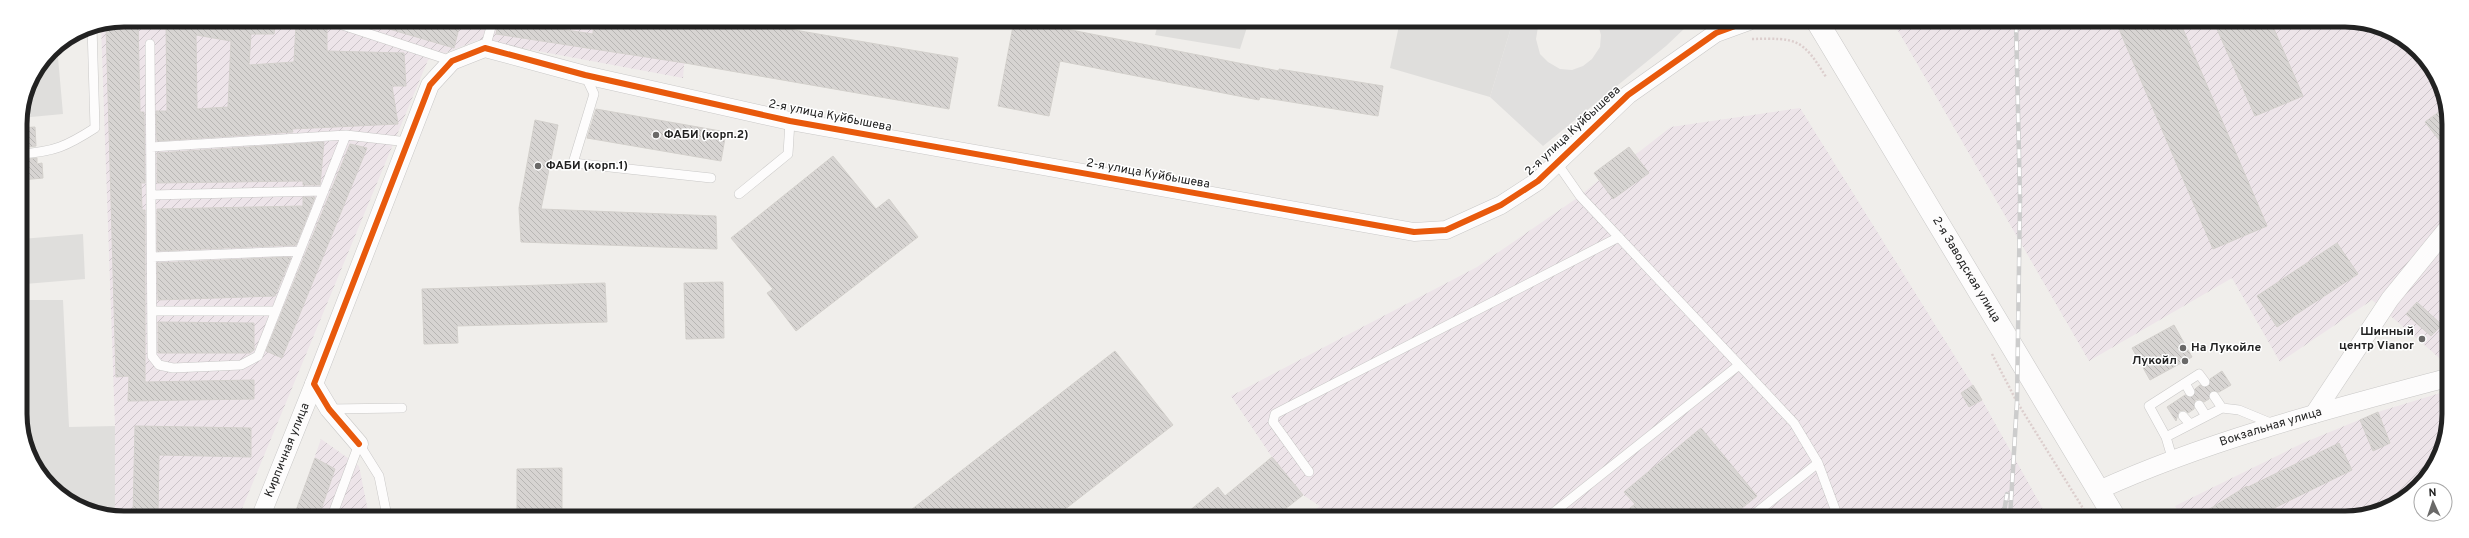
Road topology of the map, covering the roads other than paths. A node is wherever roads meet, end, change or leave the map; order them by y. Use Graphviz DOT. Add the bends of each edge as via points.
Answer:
graph roads {
  1 [pos="348,27"];
  2 [pos="491,27"];
  3 [pos="1734,27"];
  4 [pos="1820,27"];
  5 [pos="92,32"];
  6 [pos="150,44"];
  7 [pos="485,48"];
  8 [pos="452,61"];
  9 [pos="585,75"];
  10 [pos="790,121"];
  11 [pos="346,135"];
  12 [pos="408,142"];
  13 [pos="151,148"];
  14 [pos="27,154"];
  15 [pos="1557,163"];
  16 [pos="711,178"];
  17 [pos="324,191"];
  18 [pos="739,194"];
  19 [pos="151,195"];
  20 [pos="2442,235"];
  21 [pos="1619,237"];
  22 [pos="300,251"];
  23 [pos="152,257"];
  24 [pos="152,311"];
  25 [pos="276,311"];
  26 [pos="1739,365"];
  27 [pos="2442,379"];
  28 [pos="2205,382"];
  29 [pos="2185,383"];
  30 [pos="314,384"];
  31 [pos="2190,392"];
  32 [pos="2169,394"];
  33 [pos="2214,396"];
  34 [pos="2174,402"];
  35 [pos="2199,406"];
  36 [pos="402,408"];
  37 [pos="2222,408"];
  38 [pos="329,409"];
  39 [pos="2314,414"];
  40 [pos="2183,416"];
  41 [pos="2206,416"];
  42 [pos="2190,424"];
  43 [pos="2278,426"];
  44 [pos="2166,437"];
  45 [pos="359,444"];
  46 [pos="2173,461"];
  47 [pos="1818,463"];
  48 [pos="1309,472"];
  49 [pos="2099,490"];
  50 [pos="263,511"];
  51 [pos="336,511"];
  52 [pos="386,511"];
  53 [pos="1556,511"];
  54 [pos="1758,511"];
  55 [pos="1836,511"];
  56 [pos="2111,511"];
  1 -- 8 [label="lane"];
  2 -- 7 [label="lane"];
  3 -- 15 [label="street, 2-я улица Куйбышева" via="1716,34 1628,95"];
  4 -- 49 [label="street, 2-я Заводская улица"];
  5 -- 14 [label="lane" via="95,128 66,146 41,153"];
  6 -- 13 [label="lane"];
  7 -- 8 [label="street"];
  7 -- 9 [label="street, 2-я улица Куйбышева"];
  8 -- 12 [label="street, Кирпичная улица" via="430,85"];
  9 -- 10 [label="street, 2-я улица Куйбышева"];
  9 -- 16 [label="lane" via="594,94 574,163"];
  10 -- 15 [label="street, 2-я улица Куйбышева" via="1414,232 1446,230 1501,205 1538,181"];
  10 -- 18 [label="lane" via="788,154"];
  11 -- 12 [label="lane"];
  11 -- 13 [label="lane"];
  11 -- 17 [label="lane"];
  12 -- 30 [label="street, Кирпичная улица"];
  13 -- 19 [label="lane"];
  15 -- 21 [label="lane" via="1580,196"];
  17 -- 19 [label="lane"];
  17 -- 22 [label="lane"];
  19 -- 23 [label="lane"];
  20 -- 39 [label="street" via="2390,299"];
  21 -- 26 [label="lane"];
  21 -- 48 [label="lane" via="1275,414 1273,422"];
  22 -- 23 [label="lane"];
  22 -- 25 [label="lane"];
  23 -- 24 [label="lane"];
  24 -- 25 [label="lane"];
  24 -- 25 [label="lane" via="152,356 159,365 173,368 241,365 258,356"];
  26 -- 47 [label="lane" via="1794,423"];
  26 -- 53 [label="lane"];
  27 -- 39 [label="street, Вокзальная улица"];
  28 -- 29 [label="lane" via="2199,374"];
  29 -- 31 [label="lane"];
  29 -- 32 [label="lane"];
  30 -- 38 [label="street"];
  30 -- 50 [label="street, Кирпичная улица"];
  32 -- 34 [label="lane"];
  32 -- 44 [label="lane" via="2149,406"];
  33 -- 37 [label="lane"];
  35 -- 41 [label="lane"];
  36 -- 38 [label="lane"];
  37 -- 41 [label="lane"];
  37 -- 43 [label="lane" via="2240,410"];
  38 -- 45 [label="street"];
  39 -- 43 [label="street, Вокзальная улица"];
  40 -- 42 [label="lane"];
  41 -- 42 [label="lane"];
  42 -- 44 [label="lane"];
  43 -- 46 [label="street, Вокзальная улица"];
  44 -- 46 [label="lane"];
  45 -- 51 [label="lane"];
  45 -- 52 [label="lane" via="379,476"];
  46 -- 49 [label="street, Вокзальная улица"];
  47 -- 54 [label="lane"];
  47 -- 55 [label="lane"];
  49 -- 56 [label="street, 2-я Заводская улица"];
}
